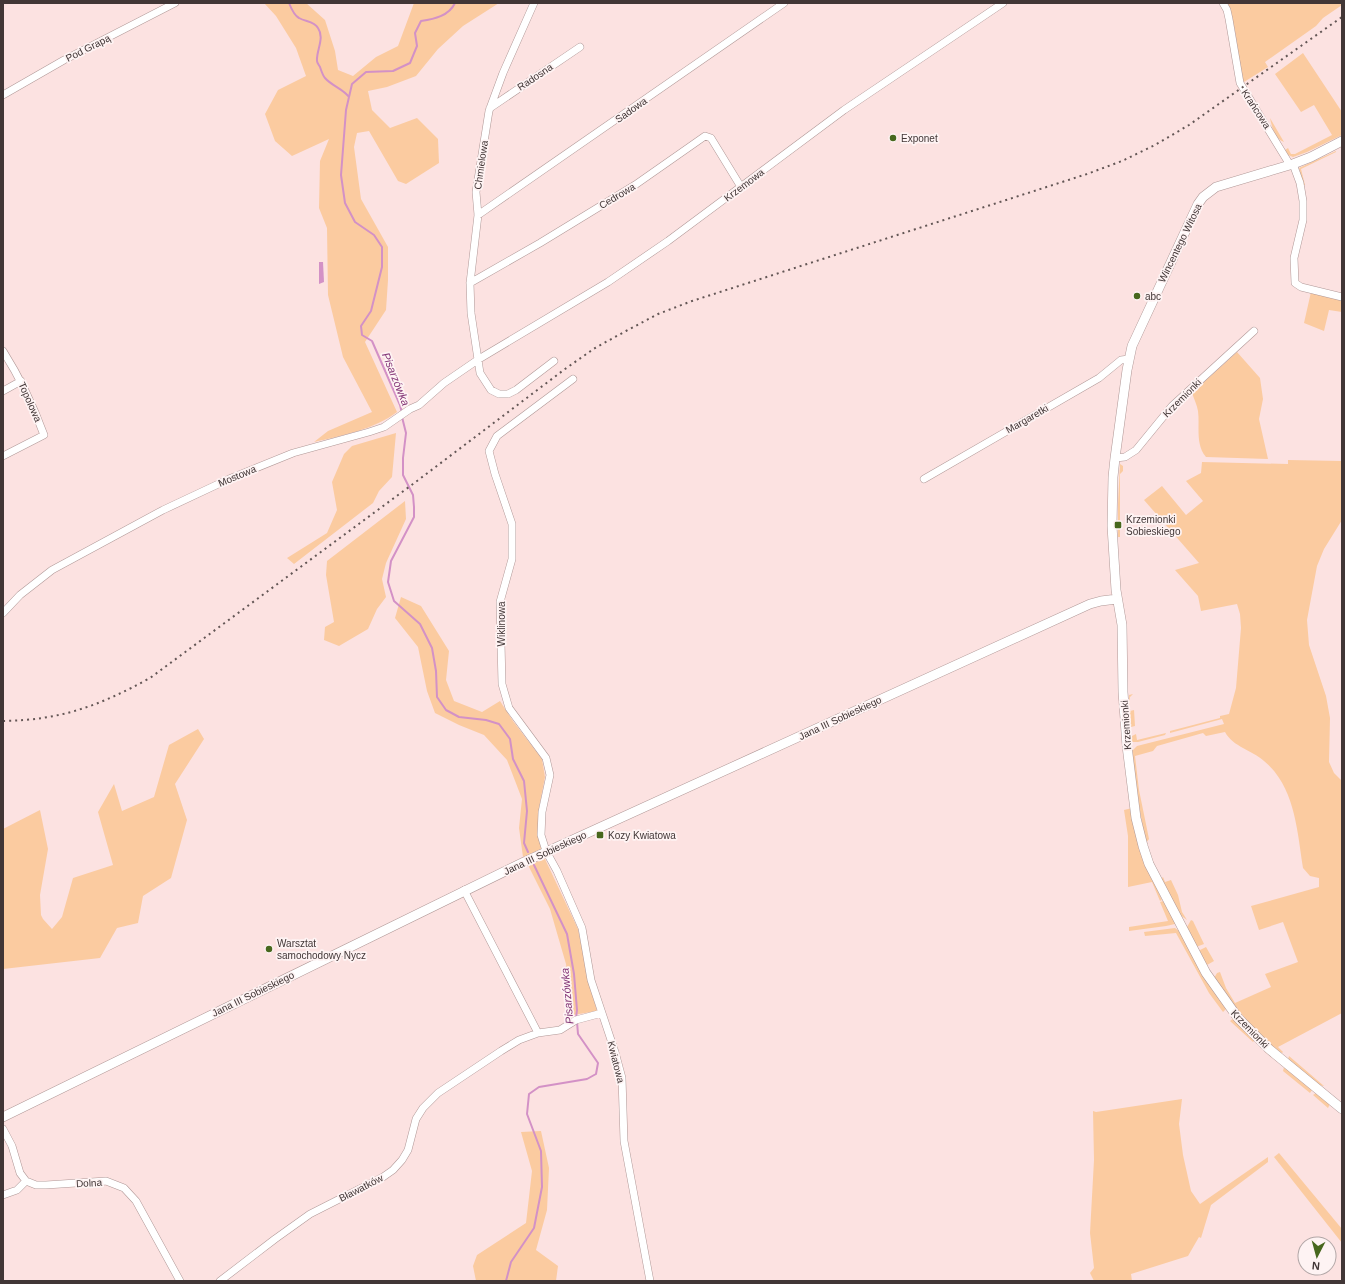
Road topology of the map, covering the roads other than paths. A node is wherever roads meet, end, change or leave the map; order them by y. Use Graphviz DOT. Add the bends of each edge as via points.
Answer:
graph roads {
  1 [pos="175,3"];
  2 [pos="534,3"];
  3 [pos="784,3"];
  4 [pos="1003,3"];
  5 [pos="1223,3"];
  6 [pos="580,47"];
  7 [pos="3,94"];
  8 [pos="490,108"];
  9 [pos="1342,141"];
  10 [pos="1292,165"];
  11 [pos="741,187"];
  12 [pos="478,215"];
  13 [pos="470,283"];
  14 [pos="1342,297"];
  15 [pos="1254,331"];
  16 [pos="3,351"];
  17 [pos="479,359"];
  18 [pos="1129,359"];
  19 [pos="554,361"];
  20 [pos="573,379"];
  21 [pos="21,381"];
  22 [pos="3,391"];
  23 [pos="3,456"];
  24 [pos="1115,458"];
  25 [pos="924,479"];
  26 [pos="1117,599"];
  27 [pos="3,613"];
  28 [pos="546,851"];
  29 [pos="464,890"];
  30 [pos="602,1013"];
  31 [pos="538,1033"];
  32 [pos="1342,1109"];
  33 [pos="3,1117"];
  34 [pos="3,1129"];
  35 [pos="26,1181"];
  36 [pos="3,1195"];
  37 [pos="180,1281"];
  38 [pos="220,1281"];
  39 [pos="650,1281"];
  1 -- 7 [label="street, Pod Grapą"];
  2 -- 8 [label="street, Chmielowa"];
  3 -- 12 [label="street, Sadowa"];
  4 -- 11 [label="street, Krzemowa" via="844,110"];
  5 -- 10 [label="street, Krańcowa" via="1229,19 1240,83"];
  6 -- 8 [label="street, Radosna"];
  8 -- 12 [label="street, Chmielowa" via="476,192"];
  9 -- 10 [label="street, Wincentego Witosa"];
  10 -- 14 [label="street" via="1300,183 1303,201 1303,220 1294,258 1295,283 1301,287"];
  10 -- 18 [label="street, Wincentego Witosa" via="1225,184 1203,197 1136,335"];
  11 -- 13 [label="street, Cedrowa" via="711,138 705,136 636,185"];
  11 -- 17 [label="street, Krzemowa" via="608,282"];
  12 -- 13 [label="street, Chmielowa"];
  13 -- 17 [label="street, Chmielowa" via="471,313"];
  15 -- 24 [label="street, Krzemionki" via="1172,406 1136,450 1125,457"];
  16 -- 21 [label="street, Topolowa"];
  17 -- 19 [label="street" via="480,373 491,390 499,394 508,394 516,390"];
  17 -- 27 [label="street, Mostowa" via="444,383 419,405 384,426 293,453 222,482 151,516 52,570 20,595"];
  18 -- 24 [label="street, Wincentego Witosa"];
  18 -- 25 [label="street, Margaretki" via="1121,360 1099,378"];
  20 -- 28 [label="street, Wiklinowa" via="497,436 489,450 512,524 512,558 500,602 502,684 509,708 546,758 550,775 542,812 541,835"];
  21 -- 22 [label="street"];
  21 -- 23 [label="street, Topolowa" via="44,435"];
  24 -- 26 [label="street, Krzemionki" via="1112,512"];
  26 -- 28 [label="street, Jana III Sobieskiego" via="1090,604"];
  26 -- 32 [label="street, Krzemionki" via="1122,625 1127,746 1136,818 1149,864 1203,968 1228,1006 1248,1030 1269,1049"];
  28 -- 29 [label="street, Jana III Sobieskiego"];
  28 -- 30 [label="street, Kwiatowa" via="582,928 592,980"];
  29 -- 31 [label="street"];
  29 -- 33 [label="street, Jana III Sobieskiego"];
  30 -- 31 [label="street, Bławatków" via="576,1020 560,1030"];
  30 -- 39 [label="street, Kwiatowa" via="622,1078 624,1141"];
  31 -- 38 [label="street, Bławatków" via="501,1050 438,1092 416,1119 408,1150 393,1170 310,1214"];
  34 -- 35 [label="street" via="12,1146 20,1173"];
  35 -- 36 [label="street" via="17,1190"];
  35 -- 37 [label="street, Dolna" via="36,1185 106,1182 124,1188 136,1201"];
}
